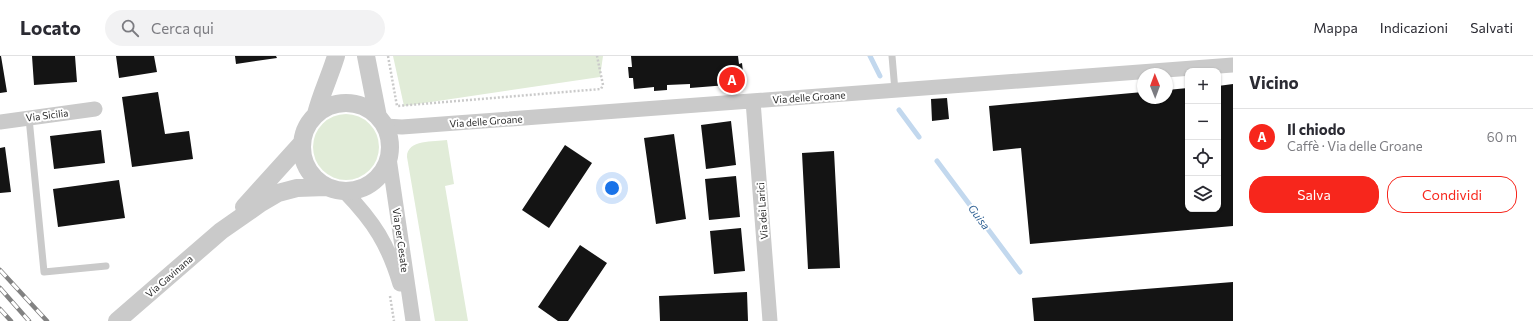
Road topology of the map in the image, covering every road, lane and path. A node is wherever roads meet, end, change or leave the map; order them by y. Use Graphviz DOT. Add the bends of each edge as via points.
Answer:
graph roads {
  1 [pos="336,56"];
  2 [pos="366,56"];
  3 [pos="388,56"];
  4 [pos="597,56"];
  5 [pos="892,56"];
  6 [pos="1233,65"];
  7 [pos="895,91"];
  8 [pos="753,101"];
  9 [pos="95,109"];
  10 [pos="316,114"];
  11 [pos="29,118"];
  12 [pos="381,121"];
  13 [pos="0,122"];
  14 [pos="301,144"];
  15 [pos="389,158"];
  16 [pos="326,187"];
  17 [pos="345,192"];
  18 [pos="221,231"];
  19 [pos="106,266"];
  20 [pos="389,292"];
  21 [pos="117,321"];
  22 [pos="394,321"];
  23 [pos="412,321"];
  24 [pos="770,321"];
  1 -- 10 [label="street"];
  2 -- 12 [label="street"];
  3 -- 4 [label="path" via="397,106 601,89 603,85"];
  5 -- 7 [label="lane"];
  6 -- 7 [label="street, Via delle Groane"];
  7 -- 8 [label="street, Via delle Groane"];
  8 -- 12 [label="street, Via delle Groane" via="402,127"];
  8 -- 24 [label="street, Via dei Larici"];
  9 -- 11 [label="street, Via Sicilia"];
  10 -- 12 [label="street" via="341,103 354,104 367,109"];
  10 -- 14 [label="street" via="306,128"];
  11 -- 13 [label="street, Via Sicilia"];
  11 -- 19 [label="lane" via="44,272"];
  12 -- 15 [label="street" via="389,136"];
  14 -- 16 [label="street" via="307,170 315,180"];
  14 -- 18 [label="street, Via Gavinana"];
  15 -- 17 [label="street" via="383,172 373,183 360,190"];
  15 -- 23 [label="street, Via per Cesate"];
  16 -- 17 [label="street"];
  16 -- 18 [label="street, Via Gavinana" via="297,188 278,193"];
  17 -- 23 [label="street, Via per Cesate" via="373,224 382,239 392,260"];
  18 -- 21 [label="street, Via Gavinana"];
  20 -- 22 [label="path"];
}
